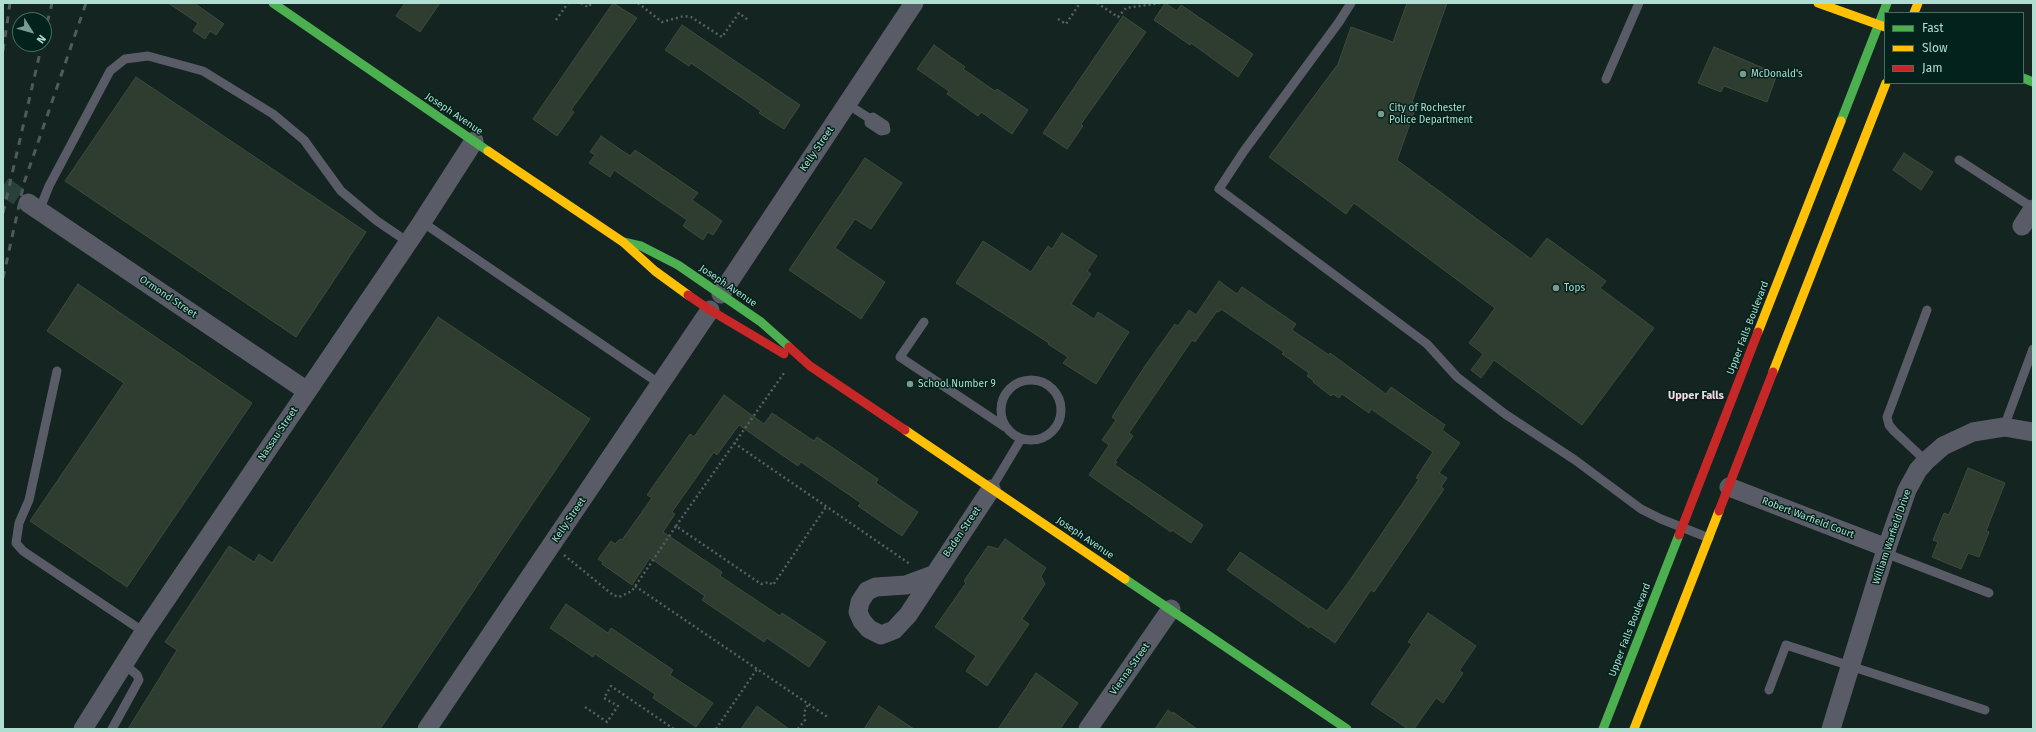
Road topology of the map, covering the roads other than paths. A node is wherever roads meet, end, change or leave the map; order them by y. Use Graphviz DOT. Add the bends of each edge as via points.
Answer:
graph roads {
  1 [pos="273,3"];
  2 [pos="914,3"];
  3 [pos="1351,3"];
  4 [pos="1639,3"];
  5 [pos="1818,3"];
  6 [pos="1882,26"];
  7 [pos="1606,79"];
  8 [pos="1886,84"];
  9 [pos="847,104"];
  10 [pos="869,118"];
  11 [pos="474,141"];
  12 [pos="1959,160"];
  13 [pos="34,207"];
  14 [pos="2033,208"];
  15 [pos="422,222"];
  16 [pos="2022,226"];
  17 [pos="408,242"];
  18 [pos="624,242"];
  19 [pos="720,294"];
  20 [pos="710,310"];
  21 [pos="1927,310"];
  22 [pos="924,322"];
  23 [pos="2033,349"];
  24 [pos="810,366"];
  25 [pos="57,371"];
  26 [pos="660,384"];
  27 [pos="307,391"];
  28 [pos="2004,427"];
  29 [pos="1006,428"];
  30 [pos="2033,432"];
  31 [pos="1021,439"];
  32 [pos="1926,461"];
  33 [pos="1729,487"];
  34 [pos="991,489"];
  35 [pos="1682,527"];
  36 [pos="1709,538"];
  37 [pos="1886,551"];
  38 [pos="931,576"];
  39 [pos="1989,593"];
  40 [pos="1171,609"];
  41 [pos="144,632"];
  42 [pos="124,664"];
  43 [pos="1850,666"];
  44 [pos="1769,690"];
  45 [pos="1985,710"];
  46 [pos="83,729"];
  47 [pos="112,729"];
  48 [pos="427,729"];
  49 [pos="1088,729"];
  50 [pos="1347,729"];
  51 [pos="1603,729"];
  52 [pos="1634,729"];
  53 [pos="1831,729"];
  1 -- 11 [label="main road, Joseph Avenue"];
  2 -- 9 [label="street, Kelly Street"];
  3 -- 35 [label="lane" via="1219,189 1427,344 1457,377 1505,414 1575,460 1641,509"];
  4 -- 7 [label="lane"];
  5 -- 6 [label="main road"];
  6 -- 35 [label="main road, Upper Falls Boulevard"];
  8 -- 33 [label="main road"];
  9 -- 10 [label="lane"];
  9 -- 19 [label="street, Kelly Street"];
  11 -- 15 [label="street, Nassau Street"];
  11 -- 18 [label="main road, Joseph Avenue"];
  12 -- 14 [label="lane"];
  13 -- 17 [label="lane" via="49,186 110,71 125,60 148,56 204,71 273,114 304,140 342,191 377,221"];
  13 -- 27 [label="street, Ormond Street"];
  14 -- 16 [label="street"];
  15 -- 17 [label="street, Nassau Street"];
  15 -- 26 [label="lane"];
  17 -- 27 [label="street, Nassau Street"];
  18 -- 19 [label="main road, Joseph Avenue" via="654,252"];
  18 -- 20 [label="main road, Joseph Avenue" via="655,271"];
  19 -- 24 [label="main road, Joseph Avenue" via="766,326"];
  20 -- 24 [label="main road, Joseph Avenue" via="764,343"];
  20 -- 26 [label="street, Kelly Street"];
  21 -- 32 [label="lane" via="1887,417 1894,431"];
  22 -- 29 [label="lane" via="900,357"];
  23 -- 28 [label="lane"];
  24 -- 34 [label="main road, Joseph Avenue"];
  25 -- 41 [label="lane" via="29,500 19,523 16,543 22,551"];
  26 -- 48 [label="street, Kelly Street"];
  27 -- 41 [label="street, Nassau Street"];
  28 -- 30 [label="street, William Warfield Drive"];
  28 -- 32 [label="street, William Warfield Drive" via="1983,429 1963,435 1943,446"];
  29 -- 31 [label="lane"];
  29 -- 31 [label="lane" via="1000,413 1001,404 1011,387 1029,380 1049,385 1060,402 1059,423 1044,438 1034,441"];
  31 -- 34 [label="lane"];
  32 -- 37 [label="street, William Warfield Drive" via="1907,490"];
  33 -- 36 [label="main road"];
  33 -- 37 [label="street, Robert Warfield Court"];
  34 -- 38 [label="street, Baden Street"];
  34 -- 40 [label="main road, Joseph Avenue"];
  35 -- 36 [label="lane"];
  35 -- 51 [label="main road, Upper Falls Boulevard"];
  36 -- 52 [label="main road"];
  37 -- 39 [label="lane"];
  37 -- 43 [label="street, William Warfield Drive"];
  40 -- 49 [label="street, Vienna Street"];
  40 -- 50 [label="main road, Joseph Avenue"];
  41 -- 42 [label="street, Nassau Street"];
  42 -- 46 [label="street, Nassau Street"];
  42 -- 47 [label="lane" via="137,674 139,680"];
  43 -- 44 [label="lane" via="1786,646"];
  43 -- 45 [label="lane"];
  43 -- 53 [label="street, William Warfield Drive"];
}
